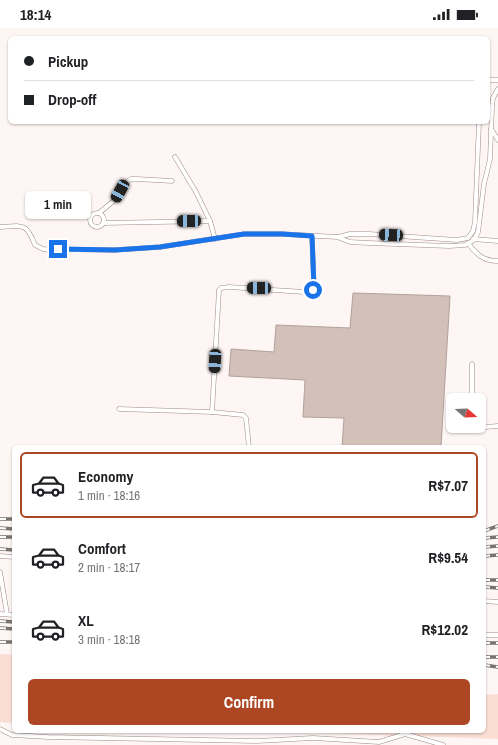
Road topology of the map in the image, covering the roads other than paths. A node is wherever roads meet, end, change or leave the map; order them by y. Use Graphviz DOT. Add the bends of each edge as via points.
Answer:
graph roads {
  1 [pos="498,89"];
  2 [pos="479,124"];
  3 [pos="491,129"];
  4 [pos="498,140"];
  5 [pos="176,157"];
  6 [pos="172,181"];
  7 [pos="99,213"];
  8 [pos="210,221"];
  9 [pos="103,223"];
  10 [pos="0,227"];
  11 [pos="312,236"];
  12 [pos="470,236"];
  13 [pos="337,237"];
  14 [pos="215,239"];
  15 [pos="465,239"];
  16 [pos="474,240"];
  17 [pos="498,241"];
  18 [pos="469,244"];
  19 [pos="498,262"];
  20 [pos="472,364"];
  21 [pos="472,393"];
  22 [pos="119,409"];
  23 [pos="212,412"];
  24 [pos="498,426"];
  25 [pos="486,427"];
  26 [pos="249,445"];
  27 [pos="0,556"];
  28 [pos="12,557"];
  29 [pos="0,572"];
  30 [pos="486,601"];
  31 [pos="498,602"];
  32 [pos="0,614"];
  33 [pos="7,614"];
  34 [pos="12,614"];
  35 [pos="486,635"];
  36 [pos="498,635"];
  37 [pos="0,728"];
  38 [pos="443,745"];
  1 -- 3 [label="lane" via="493,98"];
  2 -- 12 [label="lane" via="475,222"];
  3 -- 4 [label="lane"];
  3 -- 16 [label="lane" via="490,158 478,232"];
  5 -- 8 [label="lane"];
  6 -- 7 [label="lane" via="131,179 125,183 116,199"];
  7 -- 9 [label="lane" via="104,218"];
  7 -- 9 [label="lane" via="92,215 90,221 97,227"];
  8 -- 9 [label="lane"];
  8 -- 14 [label="lane"];
  10 -- 14 [label="lane" via="26,228 35,245 43,249 115,250"];
  11 -- 13 [label="lane"];
  11 -- 14 [label="lane" via="244,234"];
  11 -- 23 [label="lane" via="314,288 310,292 229,287 219,290"];
  12 -- 15 [label="lane"];
  12 -- 16 [label="lane"];
  13 -- 15 [label="lane" via="369,234"];
  13 -- 18 [label="lane" via="350,242 449,246"];
  15 -- 18 [label="lane"];
  16 -- 17 [label="lane"];
  16 -- 18 [label="lane"];
  18 -- 19 [label="lane" via="482,258"];
  20 -- 21 [label="lane"];
  22 -- 23 [label="lane"];
  23 -- 26 [label="lane" via="242,415 246,418"];
  24 -- 25 [label="lane"];
  27 -- 28 [label="lane"];
  29 -- 33 [label="lane"];
  30 -- 31 [label="lane"];
  32 -- 33 [label="lane"];
  33 -- 34 [label="lane"];
  35 -- 36 [label="lane"];
  37 -- 38 [label="lane" via="12,735 48,737 249,740 313,738 379,742 405,734"];
}
